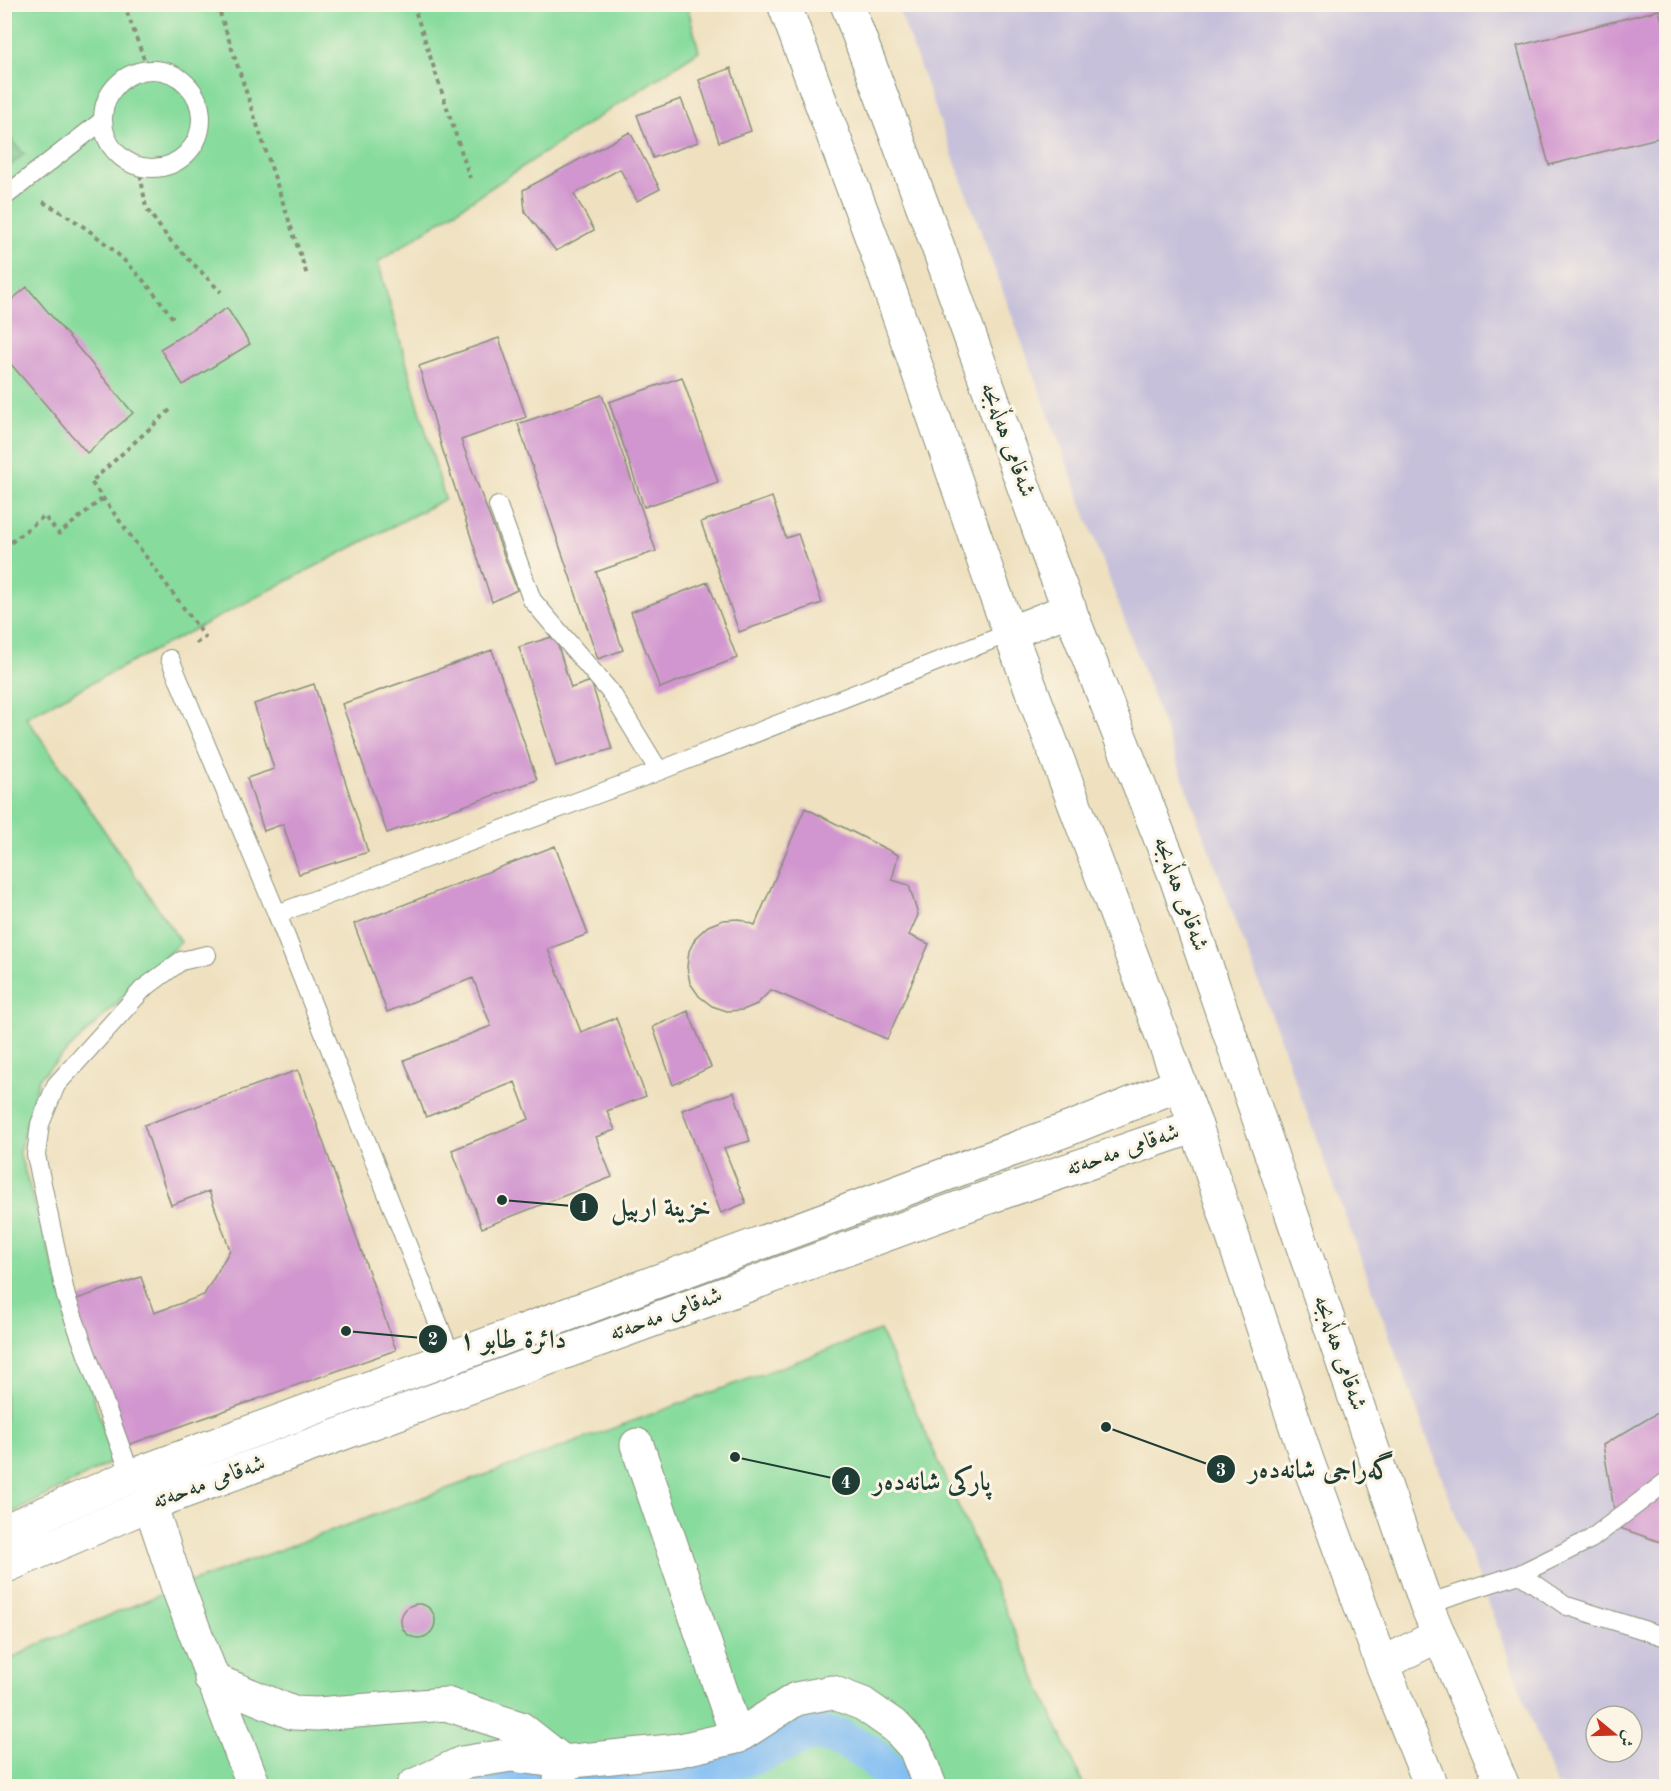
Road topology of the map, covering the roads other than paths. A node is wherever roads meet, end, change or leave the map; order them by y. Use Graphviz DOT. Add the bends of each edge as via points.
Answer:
graph roads {
  1 [pos="784,4"];
  2 [pos="847,4"];
  3 [pos="102,121"];
  4 [pos="10,192"];
  5 [pos="498,506"];
  6 [pos="1070,609"];
  7 [pos="1012,632"];
  8 [pos="170,659"];
  9 [pos="659,771"];
  10 [pos="278,914"];
  11 [pos="207,955"];
  12 [pos="1180,1084"];
  13 [pos="1196,1126"];
  14 [pos="451,1356"];
  15 [pos="637,1445"];
  16 [pos="131,1476"];
  17 [pos="1666,1482"];
  18 [pos="150,1504"];
  19 [pos="4,1531"];
  20 [pos="4,1567"];
  21 [pos="1520,1574"];
  22 [pos="1426,1604"];
  23 [pos="1439,1635"];
  24 [pos="1666,1637"];
  25 [pos="1382,1664"];
  26 [pos="212,1679"];
  27 [pos="737,1737"];
  28 [pos="561,1774"];
  29 [pos="254,1786"];
  30 [pos="412,1786"];
  31 [pos="930,1786"];
  32 [pos="1431,1786"];
  33 [pos="1503,1786"];
  1 -- 7 [label="main road"];
  2 -- 6 [label="main road, شەقامی هەڵەبجە"];
  3 -- 3 [label="lane" via="104,106 120,81 148,70 163,71 189,87 201,115 193,145 169,164 154,167 125,160 113,149"];
  3 -- 4 [label="lane"];
  5 -- 9 [label="lane" via="532,600 612,694"];
  6 -- 7 [label="main road"];
  6 -- 22 [label="main road, شەقامی هەڵەبجە" via="1176,878"];
  7 -- 9 [label="lane"];
  7 -- 12 [label="main road"];
  8 -- 10 [label="lane"];
  9 -- 10 [label="lane"];
  10 -- 14 [label="lane"];
  11 -- 16 [label="lane" via="181,961 143,989 56,1086 40,1124 36,1155 66,1298"];
  12 -- 13 [label="main road"];
  12 -- 14 [label="main road, شەقامی مەحەتە" via="1071,1128"];
  13 -- 18 [label="main road, شەقامی مەحەتە" via="978,1201"];
  13 -- 25 [label="main road" via="1307,1460"];
  14 -- 16 [label="main road, شەقامی مەحەتە"];
  15 -- 27 [label="main road"];
  16 -- 19 [label="main road, شەقامی مەحەتە"];
  17 -- 21 [label="lane" via="1591,1539"];
  18 -- 20 [label="main road, شەقامی مەحەتە"];
  18 -- 26 [label="main road"];
  21 -- 22 [label="lane"];
  21 -- 24 [label="lane" via="1567,1606"];
  22 -- 23 [label="main road, شەقامی هەڵەبجە"];
  23 -- 25 [label="main road"];
  23 -- 33 [label="main road, شەقامی هەڵەبجە"];
  25 -- 32 [label="main road"];
  26 -- 28 [label="main road" via="293,1713 446,1704 520,1728"];
  26 -- 29 [label="main road"];
  27 -- 28 [label="main road"];
  27 -- 31 [label="main road" via="796,1699 832,1692 863,1704 896,1727 915,1748"];
  28 -- 30 [label="main road" via="511,1755 462,1763"];
}
